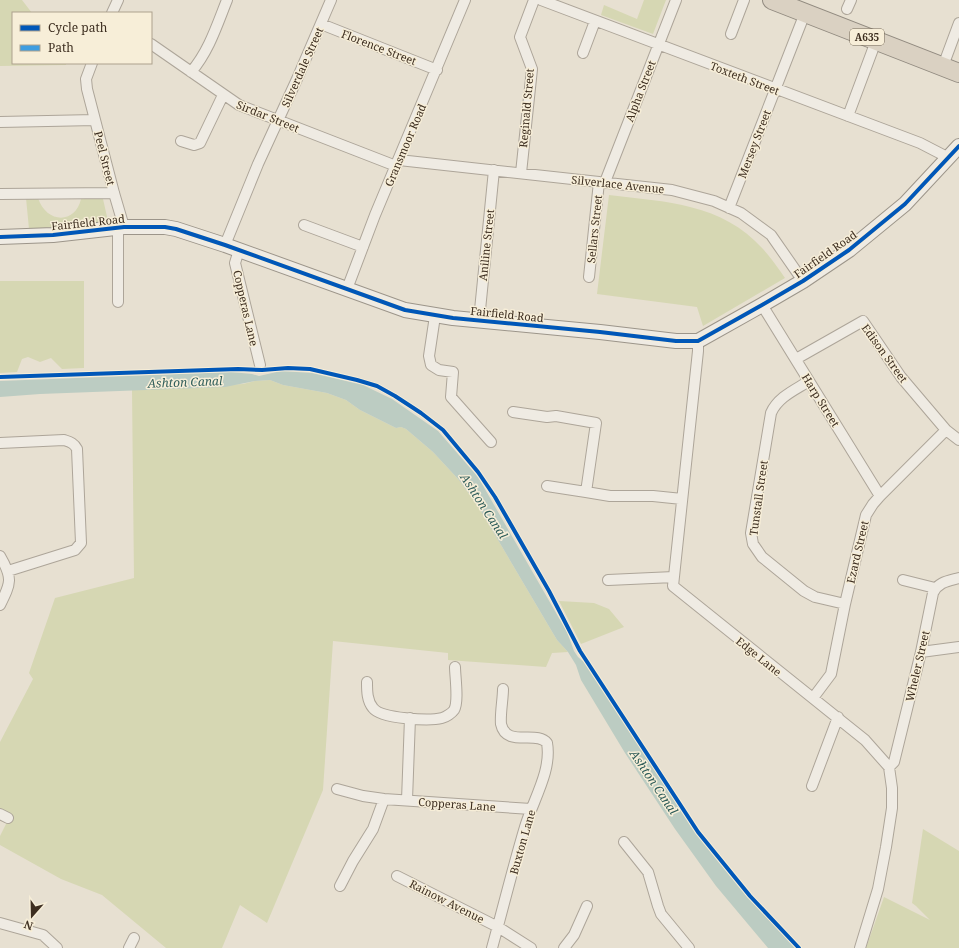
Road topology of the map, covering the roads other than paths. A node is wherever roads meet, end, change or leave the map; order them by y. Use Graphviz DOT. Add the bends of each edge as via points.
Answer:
graph roads {
  1 [pos="118,0"];
  2 [pos="227,0"];
  3 [pos="331,0"];
  4 [pos="465,0"];
  5 [pos="534,0"];
  6 [pos="541,0"];
  7 [pos="676,0"];
  8 [pos="744,0"];
  9 [pos="772,0"];
  10 [pos="798,7"];
  11 [pos="112,12"];
  12 [pos="595,21"];
  13 [pos="959,23"];
  14 [pos="321,24"];
  15 [pos="731,34"];
  16 [pos="876,41"];
  17 [pos="658,44"];
  18 [pos="152,45"];
  19 [pos="583,53"];
  20 [pos="92,64"];
  21 [pos="943,66"];
  22 [pos="437,70"];
  23 [pos="191,72"];
  24 [pos="959,73"];
  25 [pos="776,90"];
  26 [pos="223,95"];
  27 [pos="848,116"];
  28 [pos="95,120"];
  29 [pos="278,120"];
  30 [pos="0,122"];
  31 [pos="181,141"];
  32 [pos="959,146"];
  33 [pos="949,158"];
  34 [pos="398,163"];
  35 [pos="494,170"];
  36 [pos="521,173"];
  37 [pos="602,182"];
  38 [pos="114,193"];
  39 [pos="0,194"];
  40 [pos="729,208"];
  41 [pos="304,225"];
  42 [pos="121,227"];
  43 [pos="0,237"];
  44 [pos="225,245"];
  45 [pos="363,247"];
  46 [pos="239,250"];
  47 [pos="589,277"];
  48 [pos="803,281"];
  49 [pos="346,289"];
  50 [pos="118,302"];
  51 [pos="762,306"];
  52 [pos="436,316"];
  53 [pos="479,320"];
  54 [pos="698,341"];
  55 [pos="796,359"];
  56 [pos="260,365"];
  57 [pos="809,381"];
  58 [pos="513,412"];
  59 [pos="946,430"];
  60 [pos="959,440"];
  61 [pos="491,442"];
  62 [pos="0,443"];
  63 [pos="547,486"];
  64 [pos="586,492"];
  65 [pos="880,496"];
  66 [pos="682,499"];
  67 [pos="0,556"];
  68 [pos="8,570"];
  69 [pos="674,577"];
  70 [pos="959,578"];
  71 [pos="608,580"];
  72 [pos="903,580"];
  73 [pos="935,588"];
  74 [pos="845,604"];
  75 [pos="0,605"];
  76 [pos="959,647"];
  77 [pos="921,652"];
  78 [pos="454,666"];
  79 [pos="367,682"];
  80 [pos="503,689"];
  81 [pos="812,698"];
  82 [pos="838,717"];
  83 [pos="410,718"];
  84 [pos="889,767"];
  85 [pos="812,786"];
  86 [pos="337,789"];
  87 [pos="384,799"];
  88 [pos="407,800"];
  89 [pos="531,809"];
  90 [pos="624,842"];
  91 [pos="397,876"];
  92 [pos="340,886"];
  93 [pos="587,906"];
  94 [pos="0,923"];
  95 [pos="498,927"];
  96 [pos="134,938"];
  97 [pos="57,948"];
  98 [pos="129,948"];
  99 [pos="492,948"];
  100 [pos="532,948"];
  101 [pos="564,948"];
  102 [pos="689,948"];
  103 [pos="860,948"];
  1 -- 11 [label="street"];
  2 -- 23 [label="street" via="207,48"];
  3 -- 14 [label="street, Silverdale Street"];
  4 -- 22 [label="street, Gransmoor Road"];
  5 -- 36 [label="street, Reginald Street" via="520,36 532,69"];
  6 -- 12 [label="street, Toxteth Street"];
  7 -- 17 [label="street, Alpha Street"];
  8 -- 15 [label="street"];
  9 -- 10 [label="highway, A635"];
  10 -- 16 [label="highway, A635"];
  10 -- 25 [label="street, Mersey Street"];
  12 -- 17 [label="street, Toxteth Street"];
  12 -- 19 [label="street"];
  13 -- 21 [label="street"];
  14 -- 22 [label="street, Florence Street"];
  14 -- 29 [label="street, Silverdale Street"];
  16 -- 21 [label="highway, A635"];
  16 -- 27 [label="street"];
  17 -- 25 [label="street, Toxteth Street"];
  17 -- 37 [label="street, Alpha Street"];
  18 -- 23 [label="street, Sirdar Street"];
  20 -- 28 [label="street, Peel Street" via="86,79"];
  21 -- 24 [label="highway, A635"];
  22 -- 34 [label="street, Gransmoor Road"];
  23 -- 26 [label="street, Sirdar Street"];
  25 -- 27 [label="street, Toxteth Street"];
  25 -- 40 [label="street, Mersey Street"];
  26 -- 29 [label="street, Sirdar Street" via="239,105"];
  26 -- 31 [label="street" via="200,143 194,145"];
  27 -- 33 [label="street, Toxteth Street" via="920,143"];
  28 -- 30 [label="street"];
  28 -- 38 [label="street, Peel Street"];
  29 -- 34 [label="street, Sirdar Street"];
  29 -- 44 [label="street, Silverdale Street"];
  32 -- 33 [label="street, Fairfield Road"];
  33 -- 48 [label="street, Fairfield Road" via="905,204 848,250"];
  34 -- 35 [label="street, Silverlace Avenue"];
  34 -- 45 [label="street, Gransmoor Road"];
  35 -- 36 [label="street, Silverlace Avenue"];
  35 -- 53 [label="street, Aniline Street"];
  36 -- 37 [label="street, Silverlace Avenue"];
  37 -- 40 [label="street, Silverlace Avenue" via="672,190 714,201"];
  37 -- 47 [label="street, Sellars Street"];
  38 -- 39 [label="street"];
  38 -- 42 [label="street, Peel Street"];
  40 -- 48 [label="street, Silverlace Avenue" via="741,213 771,235"];
  41 -- 45 [label="street"];
  42 -- 43 [label="street, Fairfield Road" via="53,235"];
  42 -- 44 [label="street, Fairfield Road" via="176,229"];
  42 -- 50 [label="street, Peel Street"];
  44 -- 46 [label="street, Fairfield Road"];
  45 -- 49 [label="street, Gransmoor Road"];
  46 -- 49 [label="street, Fairfield Road"];
  46 -- 56 [label="street, Copperas Lane" via="235,264"];
  48 -- 51 [label="street, Fairfield Road"];
  49 -- 52 [label="street, Fairfield Road" via="393,307"];
  51 -- 54 [label="street, Fairfield Road"];
  51 -- 55 [label="street, Harp Street"];
  52 -- 53 [label="street, Fairfield Road"];
  52 -- 61 [label="street" via="429,356 431,365 439,370 453,372 450,397"];
  53 -- 54 [label="street, Fairfield Road" via="676,341"];
  54 -- 66 [label="street"];
  55 -- 57 [label="street, Harp Street"];
  55 -- 59 [label="street, Edison Street" via="863,321 902,377"];
  57 -- 65 [label="street, Harp Street"];
  57 -- 74 [label="street, Tunstall Street" via="781,398 773,407 751,533 753,544 762,558 804,592"];
  58 -- 64 [label="street" via="596,423"];
  59 -- 60 [label="street, Edison Street"];
  59 -- 65 [label="street, Ezard Street"];
  62 -- 68 [label="street" via="64,440 75,445 77,463 81,544 76,550"];
  63 -- 64 [label="street"];
  64 -- 66 [label="street" via="610,496"];
  65 -- 74 [label="street, Ezard Street" via="866,515"];
  66 -- 69 [label="street"];
  67 -- 68 [label="street"];
  68 -- 75 [label="street" via="10,582"];
  69 -- 71 [label="street"];
  69 -- 81 [label="street, Edge Lane" via="673,586"];
  70 -- 73 [label="street" via="941,583"];
  72 -- 73 [label="street"];
  73 -- 77 [label="street, Wheler Street"];
  74 -- 81 [label="street, Ezard Street" via="831,674"];
  76 -- 77 [label="street"];
  77 -- 84 [label="street, Wheler Street" via="894,762"];
  78 -- 83 [label="street" via="454,710 443,718"];
  79 -- 83 [label="street" via="370,703 376,711 392,717"];
  80 -- 89 [label="street, Buxton Lane" via="501,723 504,730 515,737 541,738 547,743 544,776"];
  81 -- 82 [label="street, Edge Lane"];
  82 -- 84 [label="street, Edge Lane" via="865,740"];
  82 -- 85 [label="street"];
  83 -- 88 [label="street"];
  84 -- 103 [label="street" via="892,779 892,808 886,847 878,889"];
  86 -- 87 [label="street, Copperas Lane"];
  87 -- 88 [label="street, Copperas Lane"];
  87 -- 92 [label="street" via="374,830"];
  88 -- 89 [label="street, Copperas Lane"];
  89 -- 95 [label="street, Buxton Lane"];
  90 -- 102 [label="street" via="648,872 661,914"];
  91 -- 95 [label="street, Rainow Avenue"];
  93 -- 101 [label="street" via="574,935"];
  94 -- 97 [label="street" via="43,935"];
  95 -- 99 [label="street, Buxton Lane"];
  95 -- 100 [label="street, Rainow Avenue"];
  96 -- 98 [label="street"];
}
